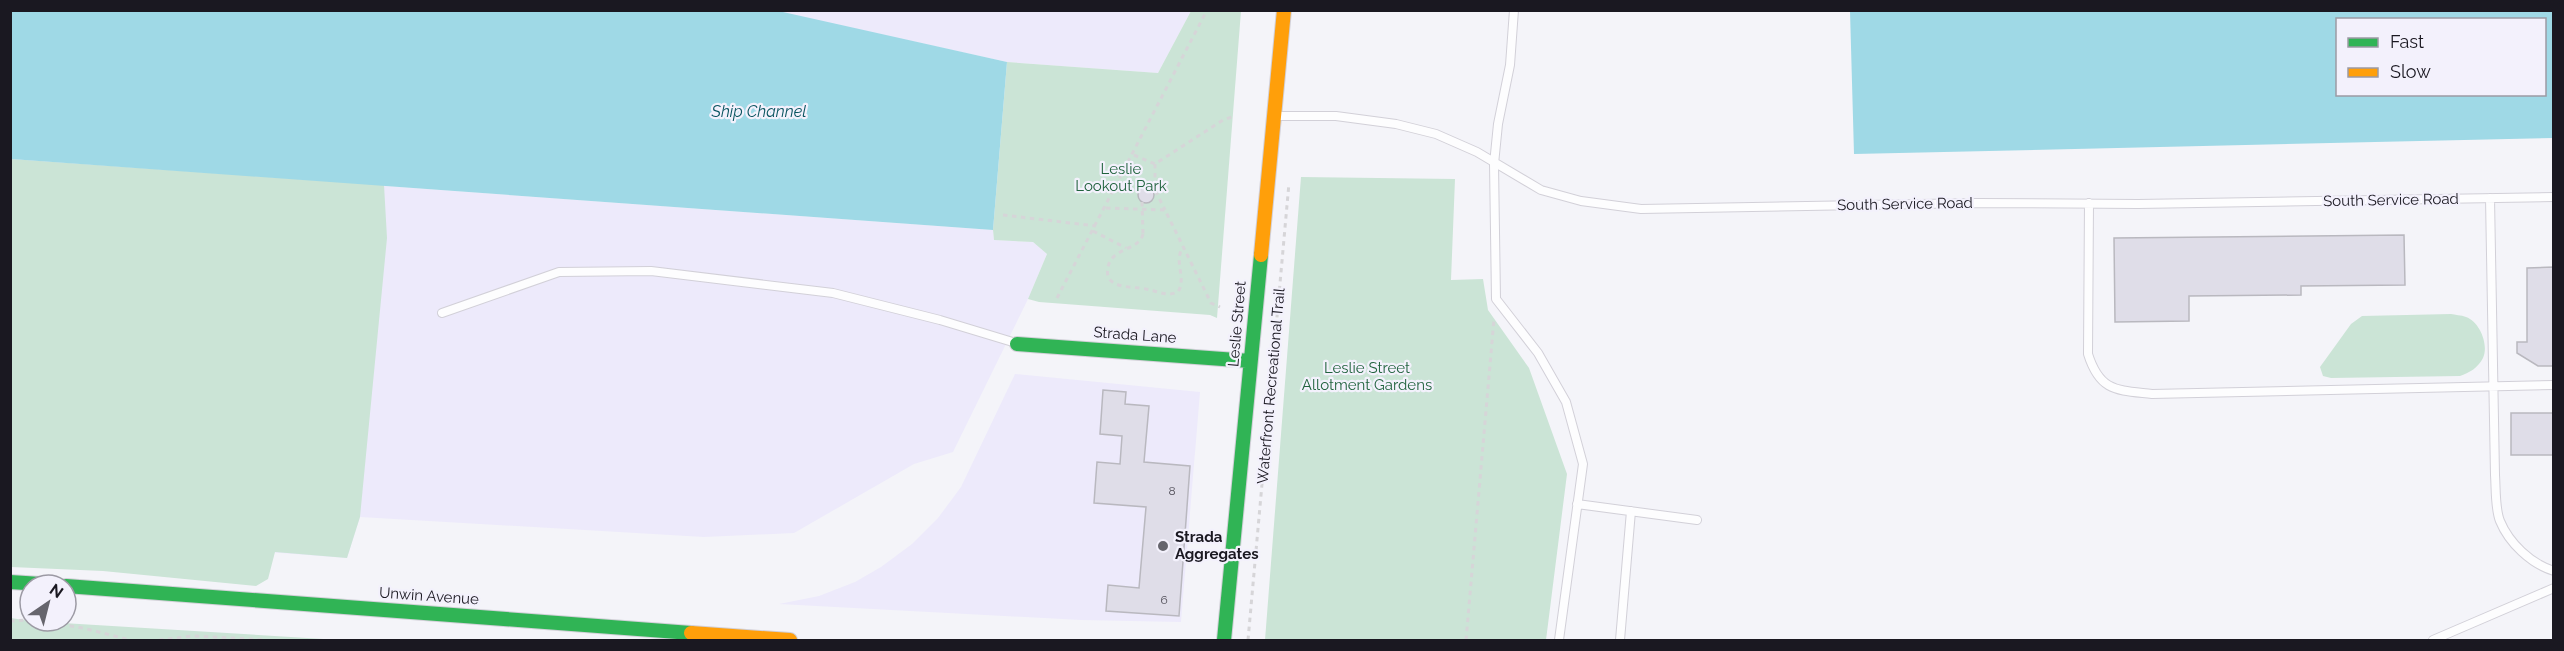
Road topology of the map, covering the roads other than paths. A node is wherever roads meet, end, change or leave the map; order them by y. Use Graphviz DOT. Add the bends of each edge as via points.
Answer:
graph roads {
  1 [pos="1284,10"];
  2 [pos="1514,10"];
  3 [pos="1274,116"];
  4 [pos="1494,164"];
  5 [pos="2553,197"];
  6 [pos="2490,198"];
  7 [pos="2089,204"];
  8 [pos="442,313"];
  9 [pos="1017,344"];
  10 [pos="1250,361"];
  11 [pos="2493,385"];
  12 [pos="2553,385"];
  13 [pos="1577,504"];
  14 [pos="1631,511"];
  15 [pos="1697,520"];
  16 [pos="2553,571"];
  17 [pos="78,587"];
  18 [pos="2553,588"];
  19 [pos="790,640"];
  20 [pos="1224,640"];
  21 [pos="1559,640"];
  22 [pos="1620,640"];
  23 [pos="2433,640"];
  1 -- 3 [label="street, Leslie Street"];
  2 -- 4 [label="lane" via="1510,65"];
  3 -- 4 [label="lane, South Service Road" via="1336,116 1396,124 1436,134"];
  3 -- 10 [label="street, Leslie Street"];
  4 -- 7 [label="lane, South Service Road" via="1541,190 1581,201 1641,209"];
  4 -- 13 [label="lane" via="1496,299 1538,353 1566,402 1583,464"];
  5 -- 6 [label="lane, South Service Road"];
  6 -- 7 [label="lane, South Service Road"];
  6 -- 11 [label="lane"];
  7 -- 11 [label="lane" via="2088,354 2094,372 2114,390 2152,394"];
  8 -- 9 [label="lane" via="560,272 651,271 833,294"];
  9 -- 10 [label="street, Strada Lane"];
  10 -- 20 [label="street, Leslie Street"];
  11 -- 12 [label="lane"];
  11 -- 16 [label="lane" via="2494,475 2500,521 2520,550"];
  13 -- 14 [label="lane"];
  13 -- 21 [label="lane"];
  14 -- 15 [label="lane"];
  14 -- 22 [label="lane"];
  17 -- 19 [label="street, Unwin Avenue"];
  18 -- 23 [label="lane"];
}
